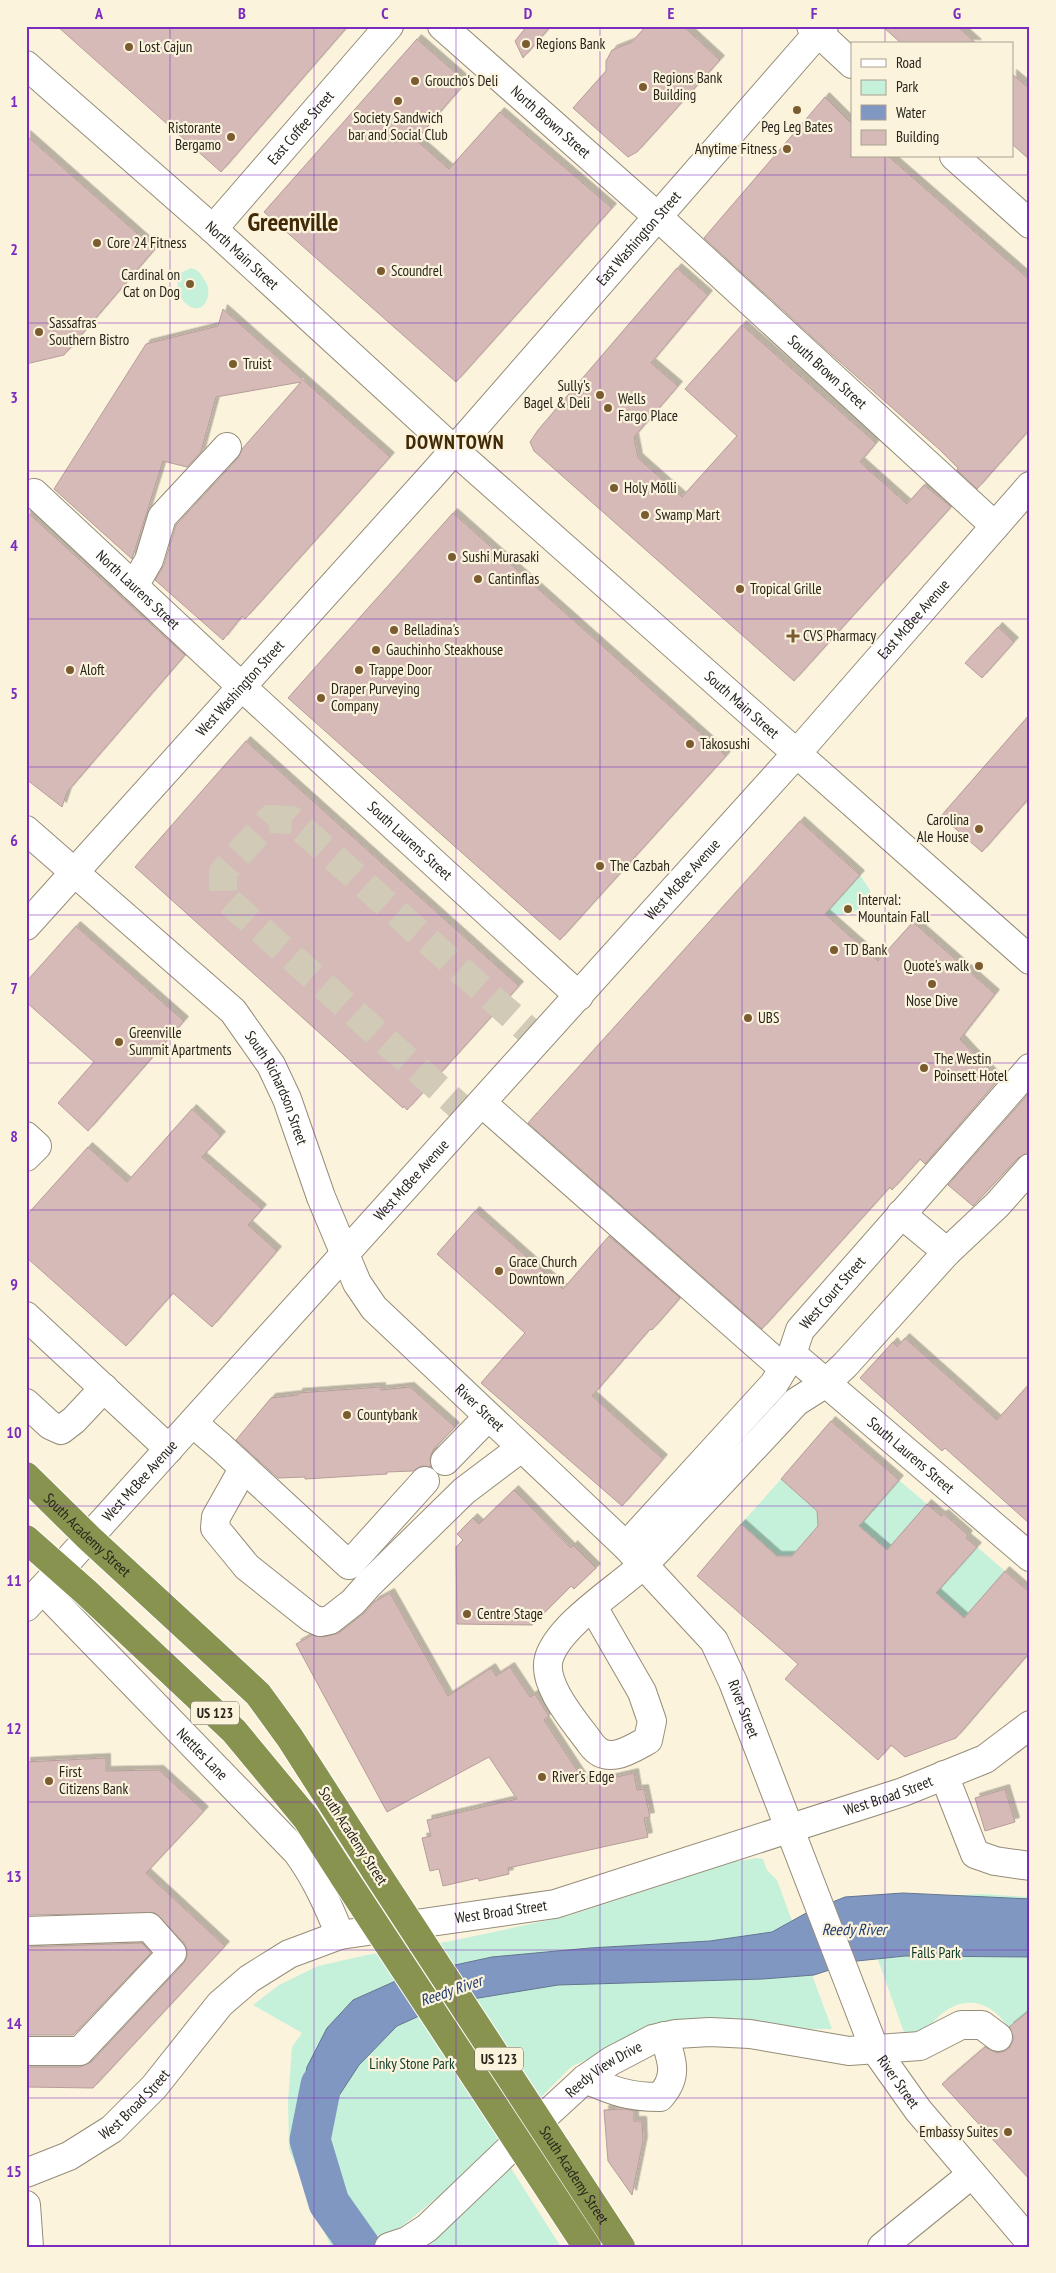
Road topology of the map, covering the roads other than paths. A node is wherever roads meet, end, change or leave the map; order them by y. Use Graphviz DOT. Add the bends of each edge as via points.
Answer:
graph roads {
  1 [pos="389,26"];
  2 [pos="442,26"];
  3 [pos="818,28"];
  4 [pos="851,63"];
  5 [pos="26,65"];
  6 [pos="956,158"];
  7 [pos="658,217"];
  8 [pos="1030,224"];
  9 [pos="213,229"];
  10 [pos="227,447"];
  11 [pos="454,450"];
  12 [pos="1030,486"];
  13 [pos="34,492"];
  14 [pos="996,526"];
  15 [pos="134,586"];
  16 [pos="242,687"];
  17 [pos="797,753"];
  18 [pos="26,830"];
  19 [pos="75,872"];
  20 [pos="26,926"];
  21 [pos="1030,960"];
  22 [pos="579,996"];
  23 [pos="1030,1068"];
  24 [pos="482,1103"];
  25 [pos="26,1136"];
  26 [pos="26,1157"];
  27 [pos="1030,1168"];
  28 [pos="901,1214"];
  29 [pos="947,1252"];
  30 [pos="346,1253"];
  31 [pos="26,1316"];
  32 [pos="787,1361"];
  33 [pos="826,1383"];
  34 [pos="104,1388"];
  35 [pos="26,1403"];
  36 [pos="488,1417"];
  37 [pos="192,1423"];
  38 [pos="521,1448"];
  39 [pos="169,1449"];
  40 [pos="445,1461"];
  41 [pos="243,1469"];
  42 [pos="26,1476"];
  43 [pos="425,1481"];
  44 [pos="89,1538"];
  45 [pos="26,1539"];
  46 [pos="635,1555"];
  47 [pos="1030,1557"];
  48 [pos="349,1565"];
  49 [pos="61,1570"];
  50 [pos="369,1584"];
  51 [pos="34,1598"];
  52 [pos="593,1607"];
  53 [pos="1030,1725"];
  54 [pos="944,1775"];
  55 [pos="790,1828"];
  56 [pos="1030,1866"];
  57 [pos="26,1931"];
  58 [pos="340,1935"];
  59 [pos="664,2036"];
  60 [pos="998,2037"];
  61 [pos="874,2048"];
  62 [pos="26,2051"];
  63 [pos="585,2079"];
  64 [pos="26,2173"];
  65 [pos="972,2174"];
  66 [pos="26,2205"];
  67 [pos="1030,2242"];
  68 [pos="398,2244"];
  69 [pos="29,2247"];
  70 [pos="587,2247"];
  71 [pos="621,2247"];
  72 [pos="882,2247"];
  1 -- 9 [label="street, East Coffee Street"];
  2 -- 7 [label="street, North Brown Street"];
  3 -- 4 [label="street"];
  3 -- 7 [label="street, East Washington Street"];
  5 -- 9 [label="street, North Main Street"];
  6 -- 8 [label="street"];
  7 -- 11 [label="street, East Washington Street"];
  7 -- 14 [label="street, South Brown Street"];
  9 -- 11 [label="street, North Main Street"];
  10 -- 15 [label="street" via="162,517 148,560"];
  11 -- 16 [label="street, West Washington Street"];
  11 -- 17 [label="street, South Main Street"];
  12 -- 14 [label="street, East McBee Avenue"];
  13 -- 15 [label="street, North Laurens Street"];
  14 -- 17 [label="street, East McBee Avenue"];
  15 -- 16 [label="street, North Laurens Street"];
  16 -- 19 [label="street, West Washington Street"];
  16 -- 22 [label="street, South Laurens Street"];
  17 -- 21 [label="street, South Main Street"];
  17 -- 22 [label="street, West McBee Avenue"];
  18 -- 19 [label="street, South Richardson Street"];
  19 -- 20 [label="street, West Washington Street"];
  19 -- 30 [label="street, South Richardson Street" via="233,1011 254,1038 272,1065 287,1100 321,1197"];
  22 -- 24 [label="street, West McBee Avenue"];
  23 -- 28 [label="street, West Court Street"];
  24 -- 30 [label="street, West McBee Avenue"];
  24 -- 32 [label="street, South Laurens Street"];
  25 -- 26 [label="street" via="37,1146"];
  27 -- 29 [label="street" via="997,1205"];
  28 -- 29 [label="street"];
  28 -- 32 [label="street, West Court Street" via="800,1330"];
  29 -- 33 [label="street"];
  30 -- 36 [label="street, River Street" via="358,1283 374,1308"];
  30 -- 37 [label="street, West McBee Avenue"];
  31 -- 34 [label="street"];
  32 -- 33 [label="street, South Laurens Street"];
  32 -- 46 [label="street, West Court Street" via="774,1384"];
  33 -- 46 [label="street" via="796,1402"];
  33 -- 47 [label="street, South Laurens Street"];
  34 -- 35 [label="street" via="61,1430 50,1426"];
  34 -- 39 [label="street"];
  36 -- 38 [label="street, River Street"];
  36 -- 40 [label="street"];
  37 -- 39 [label="street, West McBee Avenue"];
  37 -- 41 [label="street"];
  38 -- 46 [label="street, River Street"];
  38 -- 50 [label="street" via="464,1491"];
  39 -- 44 [label="street, West McBee Avenue"];
  41 -- 48 [label="street"];
  41 -- 50 [label="street" via="216,1516 215,1528 247,1567 320,1622 330,1620"];
  42 -- 44 [label="highway, South Academy Street / US 123"];
  43 -- 48 [label="street"];
  44 -- 49 [label="street, West McBee Avenue"];
  44 -- 71 [label="highway, South Academy Street / US 123, bridge" via="258,1694 290,1738"];
  45 -- 49 [label="highway, South Academy Street / US 123"];
  46 -- 52 [label="street"];
  46 -- 55 [label="street, River Street" via="714,1641"];
  48 -- 50 [label="street"];
  49 -- 51 [label="street, West McBee Avenue"];
  49 -- 70 [label="highway, South Academy Street / US 123, bridge" via="234,1731 306,1818"];
  51 -- 58 [label="street, Nettles Lane" via="297,1852 325,1897"];
  52 -- 52 [label="street" via="560,1638 548,1659 550,1679 560,1700 595,1750 606,1756 624,1754 648,1740 652,1721 642,1692"];
  53 -- 54 [label="street, West Broad Street" via="985,1759"];
  54 -- 55 [label="street, West Broad Street"];
  54 -- 56 [label="street" via="975,1854 995,1862"];
  55 -- 58 [label="street, West Broad Street" via="555,1904"];
  55 -- 61 [label="street, River Street"];
  57 -- 62 [label="street" via="149,1927 172,1953 80,2051"];
  58 -- 64 [label="street, West Broad Street" via="289,1954 249,1978 220,2004 154,2087 112,2128 69,2156"];
  59 -- 61 [label="street, Reedy View Drive" via="710,2032 750,2034 849,2051"];
  59 -- 63 [label="street, Reedy View Drive" via="611,2061"];
  59 -- 63 [label="street" via="673,2064 670,2086 660,2096 618,2093"];
  60 -- 61 [label="street, Reedy View Drive" via="982,2025 961,2025 920,2046"];
  61 -- 65 [label="street, River Street" via="918,2110"];
  63 -- 68 [label="street, Reedy View Drive" via="439,2218"];
  65 -- 67 [label="street, River Street"];
  65 -- 72 [label="street"];
  66 -- 69 [label="street"];
}
